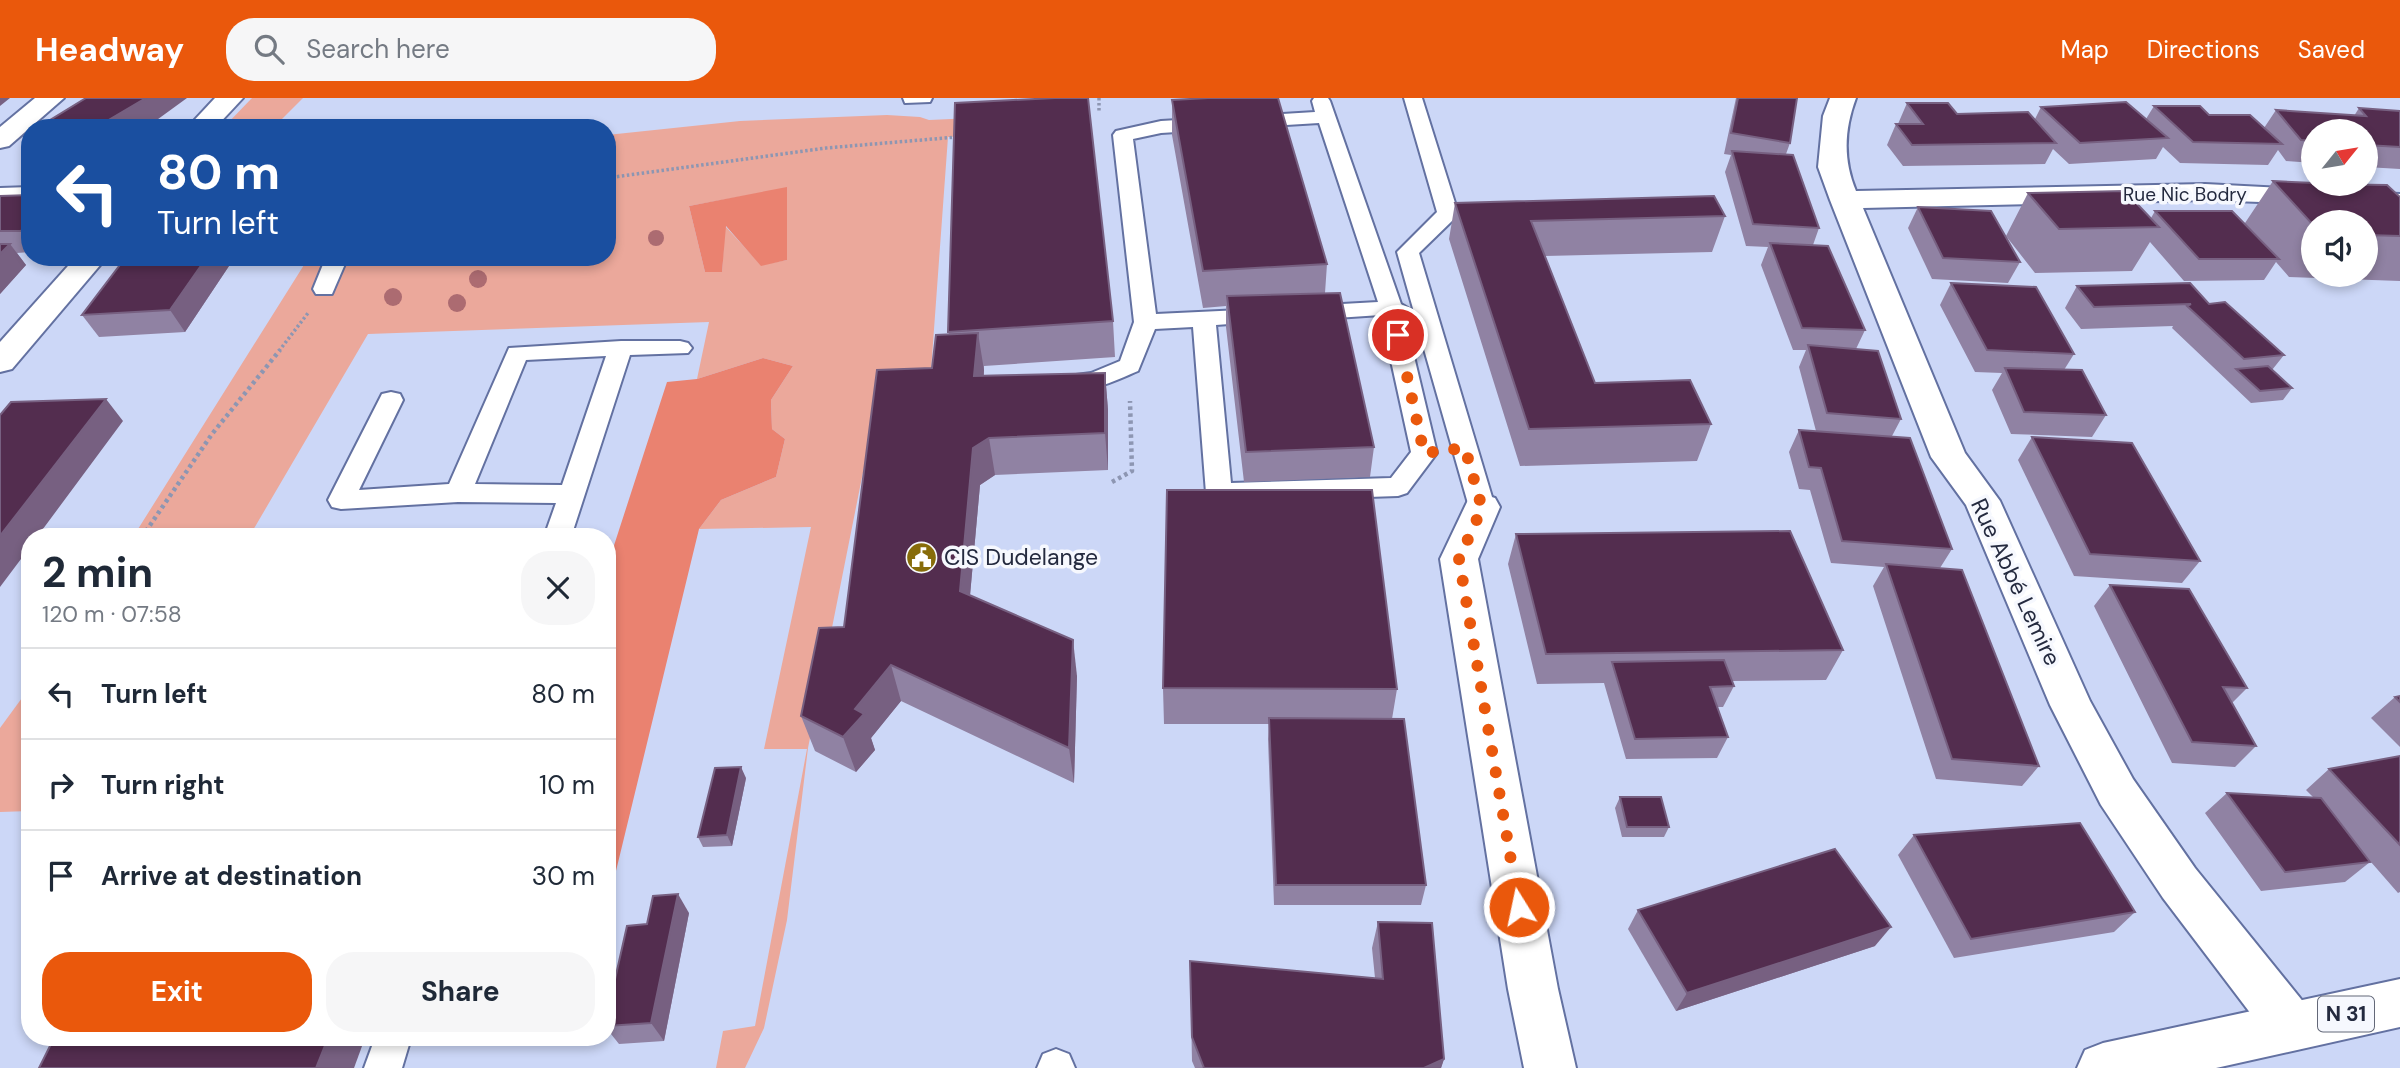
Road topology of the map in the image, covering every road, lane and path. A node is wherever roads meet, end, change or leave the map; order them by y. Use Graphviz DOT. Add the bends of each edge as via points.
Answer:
graph roads {
  1 [pos="51,98"];
  2 [pos="230,98"];
  3 [pos="923,98"];
  4 [pos="1413,98"];
  5 [pos="1843,98"];
  6 [pos="912,99"];
  7 [pos="1322,107"];
  8 [pos="26,119"];
  9 [pos="209,119"];
  10 [pos="21,123"];
  11 [pos="961,136"];
  12 [pos="0,140"];
  13 [pos="616,177"];
  14 [pos="0,195"];
  15 [pos="21,195"];
  16 [pos="1844,200"];
  17 [pos="2400,203"];
  18 [pos="1517,210"];
  19 [pos="1448,214"];
  20 [pos="84,266"];
  21 [pos="333,266"];
  22 [pos="324,289"];
  23 [pos="1391,308"];
  24 [pos="1204,319"];
  25 [pos="1146,322"];
  26 [pos="1431,331"];
  27 [pos="621,348"];
  28 [pos="680,348"];
  29 [pos="0,362"];
  30 [pos="1046,384"];
  31 [pos="1130,399"];
  32 [pos="391,400"];
  33 [pos="1465,448"];
  34 [pos="1424,453"];
  35 [pos="1112,482"];
  36 [pos="458,493"];
  37 [pos="572,494"];
  38 [pos="1482,508"];
  39 [pos="148,528"];
  40 [pos="561,528"];
  41 [pos="2400,1003"];
  42 [pos="2291,1026"];
  43 [pos="390,1046"];
  44 [pos="383,1068"];
  45 [pos="1550,1068"];
  46 [pos="2103,1068"];
  1 -- 8 [label="street"];
  2 -- 9 [label="street"];
  3 -- 6 [label="lane"];
  4 -- 19 [label="lane"];
  5 -- 16 [label="street, Rue Abbé Lemire" via="1836,116 1832,167"];
  7 -- 23 [label="lane"];
  7 -- 25 [label="lane" via="1123,135"];
  10 -- 12 [label="street"];
  11 -- 13 [label="path" via="820,148"];
  14 -- 15 [label="street"];
  16 -- 17 [label="street, Rue Nic Bodry" via="2205,192"];
  16 -- 42 [label="street, Rue Abbé Lemire" via="1949,457 1982,501 2071,705 2117,792 2179,883"];
  18 -- 19 [label="lane"];
  19 -- 26 [label="lane" via="1408,252"];
  20 -- 29 [label="street"];
  21 -- 22 [label="lane"];
  22 -- 39 [label="path" via="292,338 237,400 186,469"];
  23 -- 24 [label="lane"];
  23 -- 26 [label="lane"];
  23 -- 34 [label="lane"];
  24 -- 25 [label="lane"];
  24 -- 34 [label="lane" via="1219,493 1398,487"];
  25 -- 30 [label="lane" via="1130,366 1096,380"];
  26 -- 33 [label="lane"];
  27 -- 28 [label="lane"];
  27 -- 36 [label="lane" via="517,353"];
  27 -- 37 [label="lane"];
  31 -- 35 [label="path" via="1132,471"];
  32 -- 36 [label="lane" via="341,500"];
  33 -- 34 [label="lane"];
  33 -- 38 [label="lane"];
  36 -- 37 [label="lane"];
  37 -- 40 [label="lane"];
  38 -- 45 [label="street" via="1459,559"];
  41 -- 42 [label="street, N 31"];
  42 -- 46 [label="street, N 31"];
  43 -- 44 [label="lane"];
}
